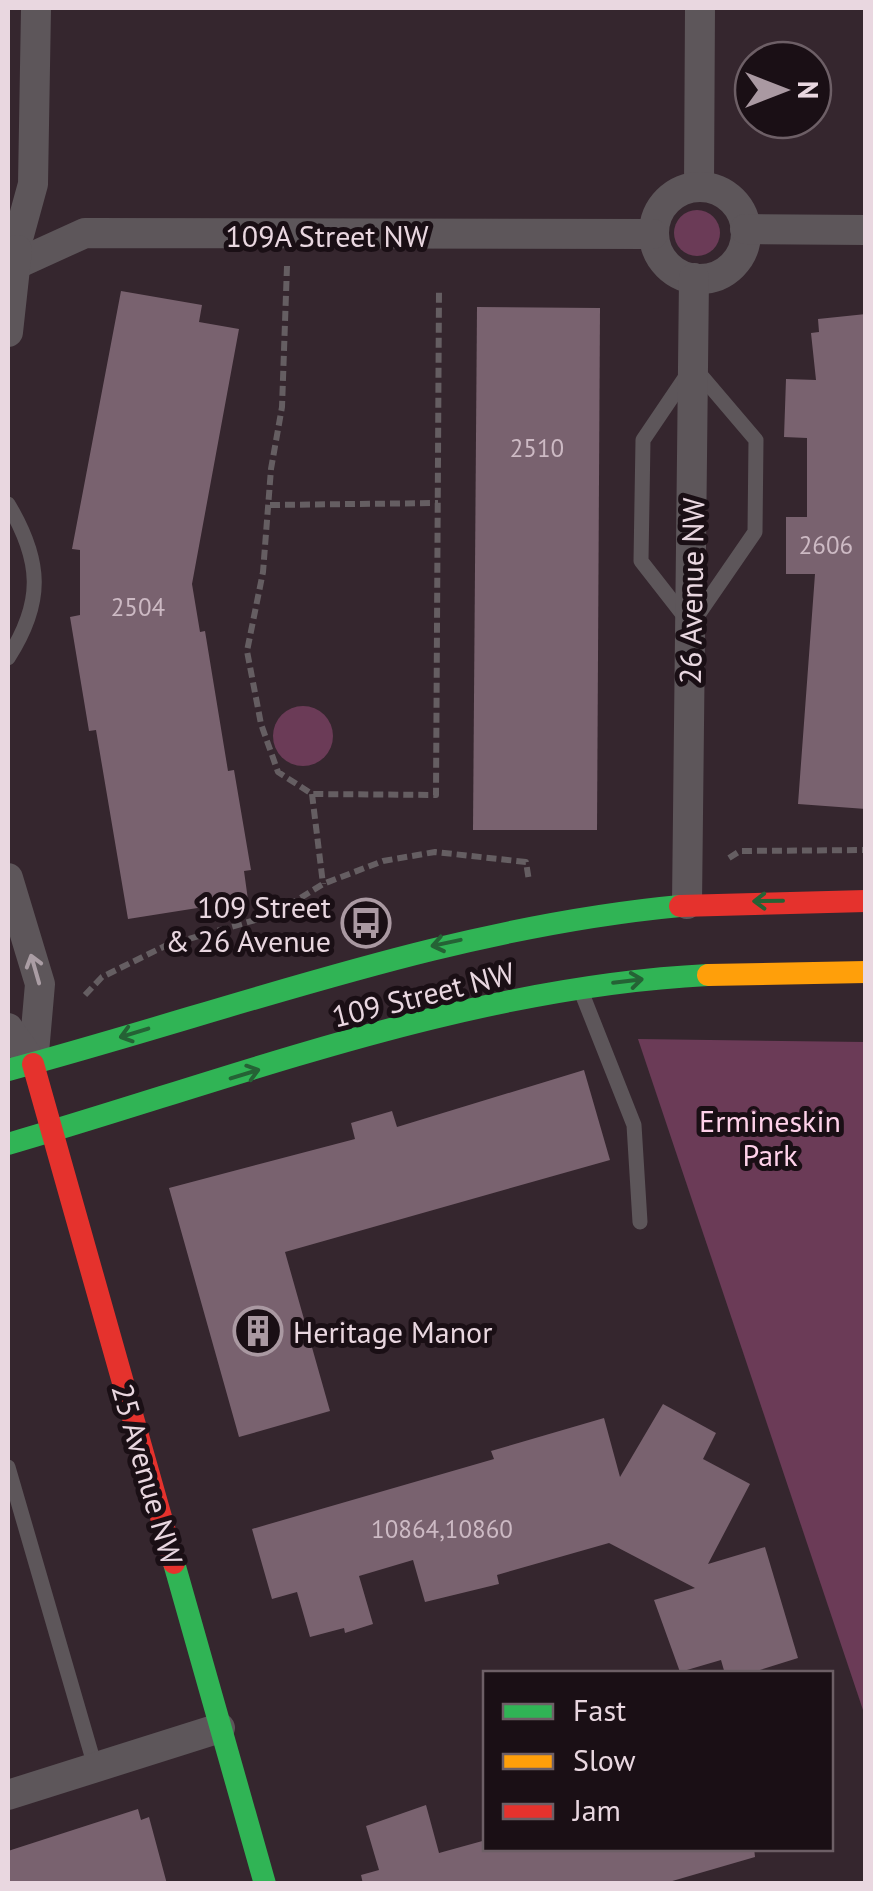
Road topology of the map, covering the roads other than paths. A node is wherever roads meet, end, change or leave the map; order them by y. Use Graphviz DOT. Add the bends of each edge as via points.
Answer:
graph roads {
  1 [pos="36,8"];
  2 [pos="700,8"];
  3 [pos="699,186"];
  4 [pos="746,229"];
  5 [pos="866,230"];
  6 [pos="654,234"];
  7 [pos="12,255"];
  8 [pos="694,278"];
  9 [pos="8,332"];
  10 [pos="693,366"];
  11 [pos="8,504"];
  12 [pos="690,624"];
  13 [pos="8,658"];
  14 [pos="8,878"];
  15 [pos="866,901"];
  16 [pos="688,904"];
  17 [pos="866,972"];
  18 [pos="580,988"];
  19 [pos="8,1028"];
  20 [pos="20,1067"];
  21 [pos="51,1132"];
  22 [pos="8,1144"];
  23 [pos="640,1222"];
  24 [pos="8,1468"];
  25 [pos="220,1728"];
  26 [pos="96,1770"];
  27 [pos="8,1795"];
  28 [pos="265,1884"];
  1 -- 7 [label="street" via="33,184"];
  2 -- 3 [label="street"];
  3 -- 4 [label="street" via="736,204"];
  3 -- 6 [label="street" via="662,206"];
  4 -- 5 [label="street"];
  4 -- 8 [label="street" via="732,266"];
  6 -- 7 [label="street, 109A Street NW" via="85,234"];
  6 -- 8 [label="street" via="662,259"];
  7 -- 9 [label="street"];
  8 -- 10 [label="street, 26 Avenue NW"];
  10 -- 12 [label="street, 26 Avenue NW"];
  10 -- 12 [label="lane" via="643,440 641,561"];
  10 -- 12 [label="lane" via="756,440 755,532"];
  11 -- 13 [label="lane" via="34,553 32,614"];
  12 -- 16 [label="street, 26 Avenue NW"];
  20 -- 14 [label="street, 25 Avenue NW, one-way" via="40,984"];
  15 -- 16 [label="street, 109 Street NW, one-way"];
  16 -- 20 [label="street, 109 Street NW, one-way" via="423,948"];
  18 -- 17 [label="street, 109 Street NW, one-way" via="713,974"];
  21 -- 18 [label="street, 109 Street NW, one-way" via="402,1028"];
  18 -- 23 [label="lane" via="634,1125"];
  19 -- 20 [label="street, 25 Avenue NW"];
  20 -- 21 [label="street, 25 Avenue NW"];
  21 -- 22 [label="street, 109 Street NW"];
  21 -- 25 [label="street, 25 Avenue NW"];
  24 -- 26 [label="lane"];
  25 -- 26 [label="street"];
  25 -- 28 [label="street, 25 Avenue NW"];
  26 -- 27 [label="street"];
}
